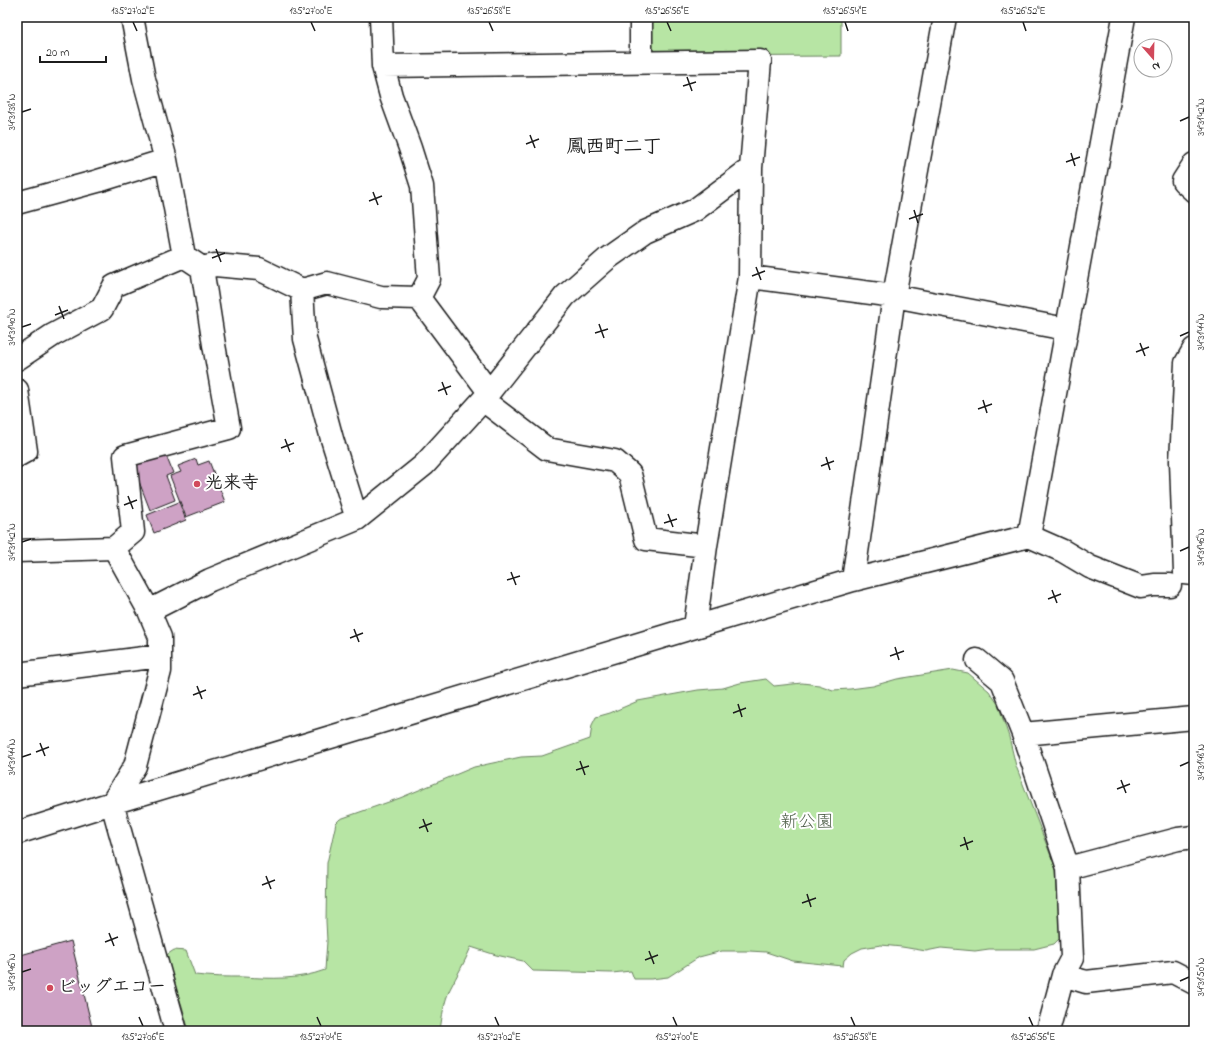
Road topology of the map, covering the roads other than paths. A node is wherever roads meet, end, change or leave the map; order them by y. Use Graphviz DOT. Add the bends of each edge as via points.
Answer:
graph roads {
  1 [pos="132,17"];
  2 [pos="381,17"];
  3 [pos="641,17"];
  4 [pos="1124,17"];
  5 [pos="940,18"];
  6 [pos="641,62"];
  7 [pos="383,66"];
  8 [pos="166,160"];
  9 [pos="1194,164"];
  10 [pos="752,168"];
  11 [pos="1194,191"];
  12 [pos="17,203"];
  13 [pos="184,256"];
  14 [pos="202,268"];
  15 [pos="750,277"];
  16 [pos="302,290"];
  17 [pos="894,296"];
  18 [pos="419,298"];
  19 [pos="1066,329"];
  20 [pos="1194,349"];
  21 [pos="17,359"];
  22 [pos="17,390"];
  23 [pos="486,396"];
  24 [pos="17,456"];
  25 [pos="358,518"];
  26 [pos="1028,536"];
  27 [pos="706,546"];
  28 [pos="114,548"];
  29 [pos="17,551"];
  30 [pos="1194,574"];
  31 [pos="853,580"];
  32 [pos="1170,586"];
  33 [pos="149,611"];
  34 [pos="695,627"];
  35 [pos="160,656"];
  36 [pos="977,660"];
  37 [pos="17,674"];
  38 [pos="1194,718"];
  39 [pos="1023,734"];
  40 [pos="112,803"];
  41 [pos="17,833"];
  42 [pos="1194,837"];
  43 [pos="1068,868"];
  44 [pos="1063,974"];
  45 [pos="1194,983"];
  46 [pos="176,1031"];
  47 [pos="1048,1031"];
  1 -- 8 [label="street" via="144,79"];
  2 -- 7 [label="street"];
  3 -- 6 [label="street"];
  4 -- 19 [label="street"];
  5 -- 17 [label="street"];
  6 -- 7 [label="street"];
  6 -- 10 [label="street" via="760,61"];
  7 -- 18 [label="street" via="422,186 429,279"];
  8 -- 12 [label="street"];
  8 -- 13 [label="street"];
  9 -- 11 [label="street" via="1182,181"];
  10 -- 15 [label="street"];
  10 -- 23 [label="street" via="695,210 645,232 608,258 565,296"];
  13 -- 14 [label="street"];
  13 -- 21 [label="street" via="114,286 102,309 53,335"];
  14 -- 16 [label="street" via="215,265 259,270"];
  14 -- 28 [label="street" via="229,428 125,456 133,532"];
  15 -- 17 [label="street"];
  15 -- 27 [label="street"];
  16 -- 18 [label="street" via="327,283 381,297"];
  16 -- 25 [label="street" via="305,339 332,439"];
  17 -- 19 [label="street"];
  17 -- 31 [label="street"];
  18 -- 23 [label="street"];
  19 -- 26 [label="street"];
  20 -- 30 [label="street" via="1186,363 1181,460 1185,573"];
  22 -- 24 [label="street" via="26,451"];
  23 -- 25 [label="street" via="424,465"];
  23 -- 27 [label="street" via="547,449 615,461 630,474 646,539"];
  25 -- 33 [label="street" via="210,580"];
  26 -- 31 [label="street"];
  26 -- 32 [label="street" via="1090,567 1141,587"];
  27 -- 34 [label="street"];
  28 -- 29 [label="street"];
  28 -- 33 [label="street"];
  31 -- 34 [label="street"];
  33 -- 35 [label="street" via="160,637"];
  34 -- 40 [label="street"];
  35 -- 37 [label="street"];
  35 -- 40 [label="street" via="160,671 135,766"];
  36 -- 39 [label="street" via="1002,681"];
  38 -- 39 [label="street"];
  39 -- 43 [label="street"];
  40 -- 41 [label="street"];
  40 -- 46 [label="street"];
  42 -- 43 [label="street"];
  43 -- 44 [label="street" via="1072,958"];
  44 -- 45 [label="street" via="1086,982 1173,972"];
  44 -- 47 [label="street"];
}
